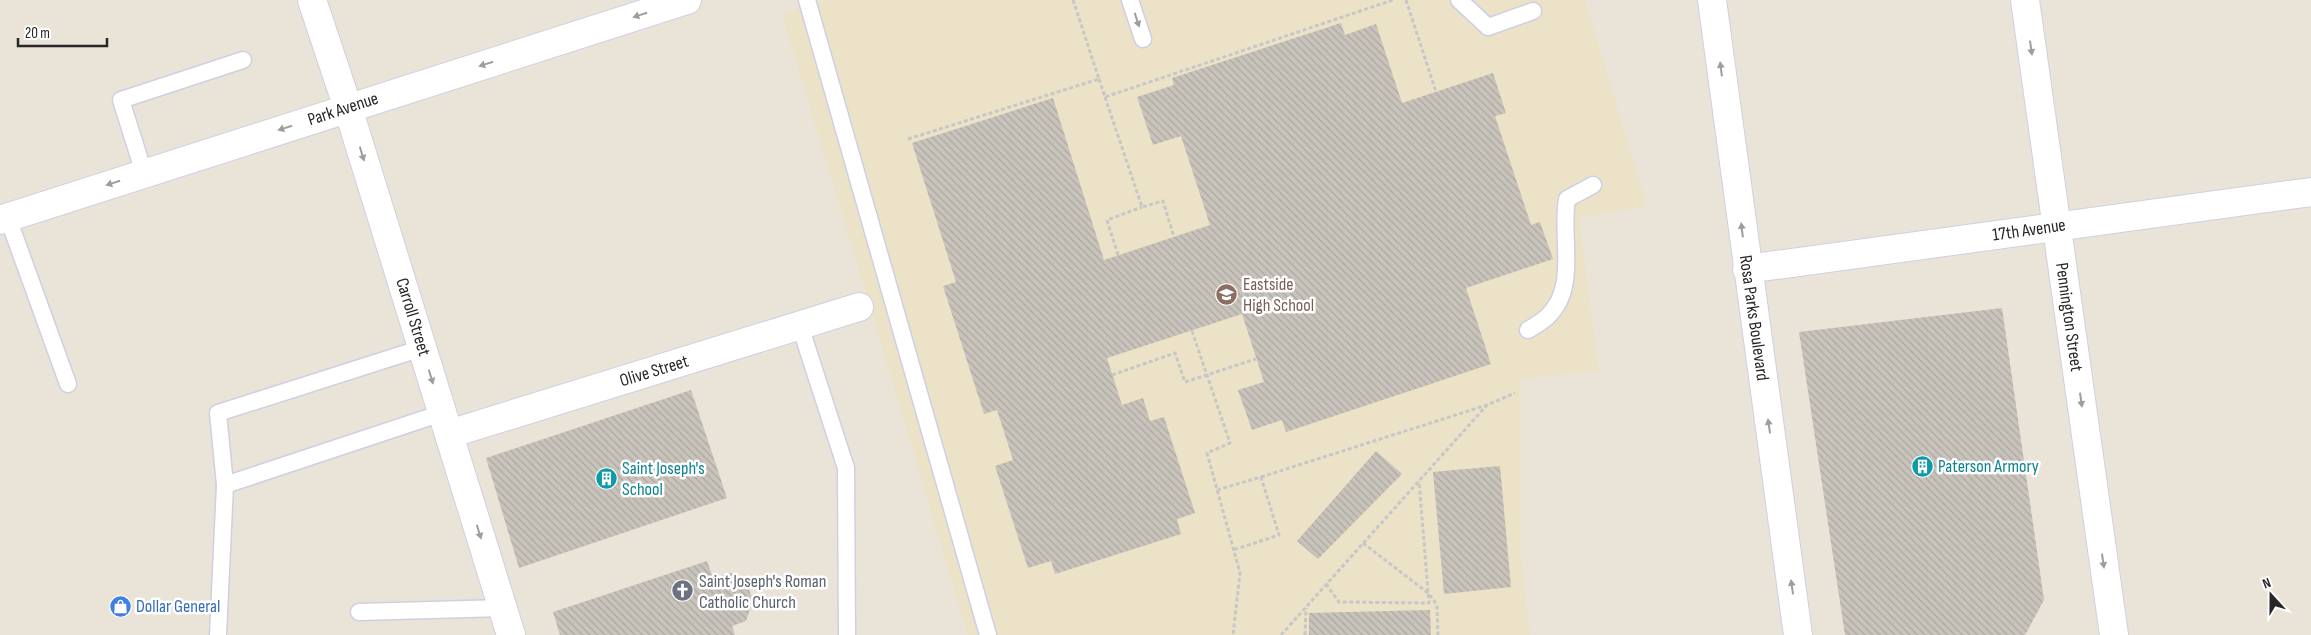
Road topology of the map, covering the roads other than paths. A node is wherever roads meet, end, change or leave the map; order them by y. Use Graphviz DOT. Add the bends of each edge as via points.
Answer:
graph roads {
  1 [pos="312,0"];
  2 [pos="687,0"];
  3 [pos="807,0"];
  4 [pos="1130,0"];
  5 [pos="1459,0"];
  6 [pos="1712,0"];
  7 [pos="2024,0"];
  8 [pos="1533,11"];
  9 [pos="1143,39"];
  10 [pos="243,60"];
  11 [pos="348,108"];
  12 [pos="144,173"];
  13 [pos="1593,185"];
  14 [pos="2311,192"];
  15 [pos="4,219"];
  16 [pos="2056,227"];
  17 [pos="1747,269"];
  18 [pos="859,307"];
  19 [pos="800,326"];
  20 [pos="1528,330"];
  21 [pos="422,348"];
  22 [pos="68,384"];
  23 [pos="445,424"];
  24 [pos="225,485"];
  25 [pos="503,608"];
  26 [pos="359,612"];
  27 [pos="218,635"];
  28 [pos="511,635"];
  29 [pos="847,635"];
  30 [pos="988,635"];
  31 [pos="1798,635"];
  32 [pos="2114,635"];
  1 -- 11 [label="street, Carroll Street"];
  2 -- 11 [label="street, Park Avenue, one-way"];
  3 -- 30 [label="lane"];
  4 -- 9 [label="lane, one-way"];
  5 -- 8 [label="lane" via="1488,27"];
  17 -- 6 [label="street, Rosa Parks Boulevard, one-way"];
  7 -- 16 [label="street, Pennington Street, one-way"];
  10 -- 12 [label="lane" via="121,100"];
  11 -- 12 [label="street, Park Avenue, one-way"];
  11 -- 21 [label="street, Carroll Street, one-way"];
  12 -- 15 [label="street, Park Avenue, one-way"];
  13 -- 20 [label="lane" via="1567,199 1566,278 1559,300 1548,317"];
  14 -- 16 [label="street, 17th Avenue"];
  15 -- 22 [label="lane"];
  16 -- 17 [label="street, 17th Avenue"];
  16 -- 32 [label="street, Pennington Street, one-way"];
  31 -- 17 [label="street, Rosa Parks Boulevard, one-way"];
  18 -- 19 [label="street, Olive Street"];
  19 -- 23 [label="street, Olive Street"];
  19 -- 29 [label="lane" via="846,468"];
  21 -- 23 [label="street, Carroll Street, one-way"];
  21 -- 24 [label="lane" via="218,413"];
  23 -- 24 [label="lane"];
  23 -- 25 [label="street, Carroll Street, one-way"];
  24 -- 27 [label="lane"];
  25 -- 26 [label="lane"];
  25 -- 28 [label="street, Carroll Street"];
}
